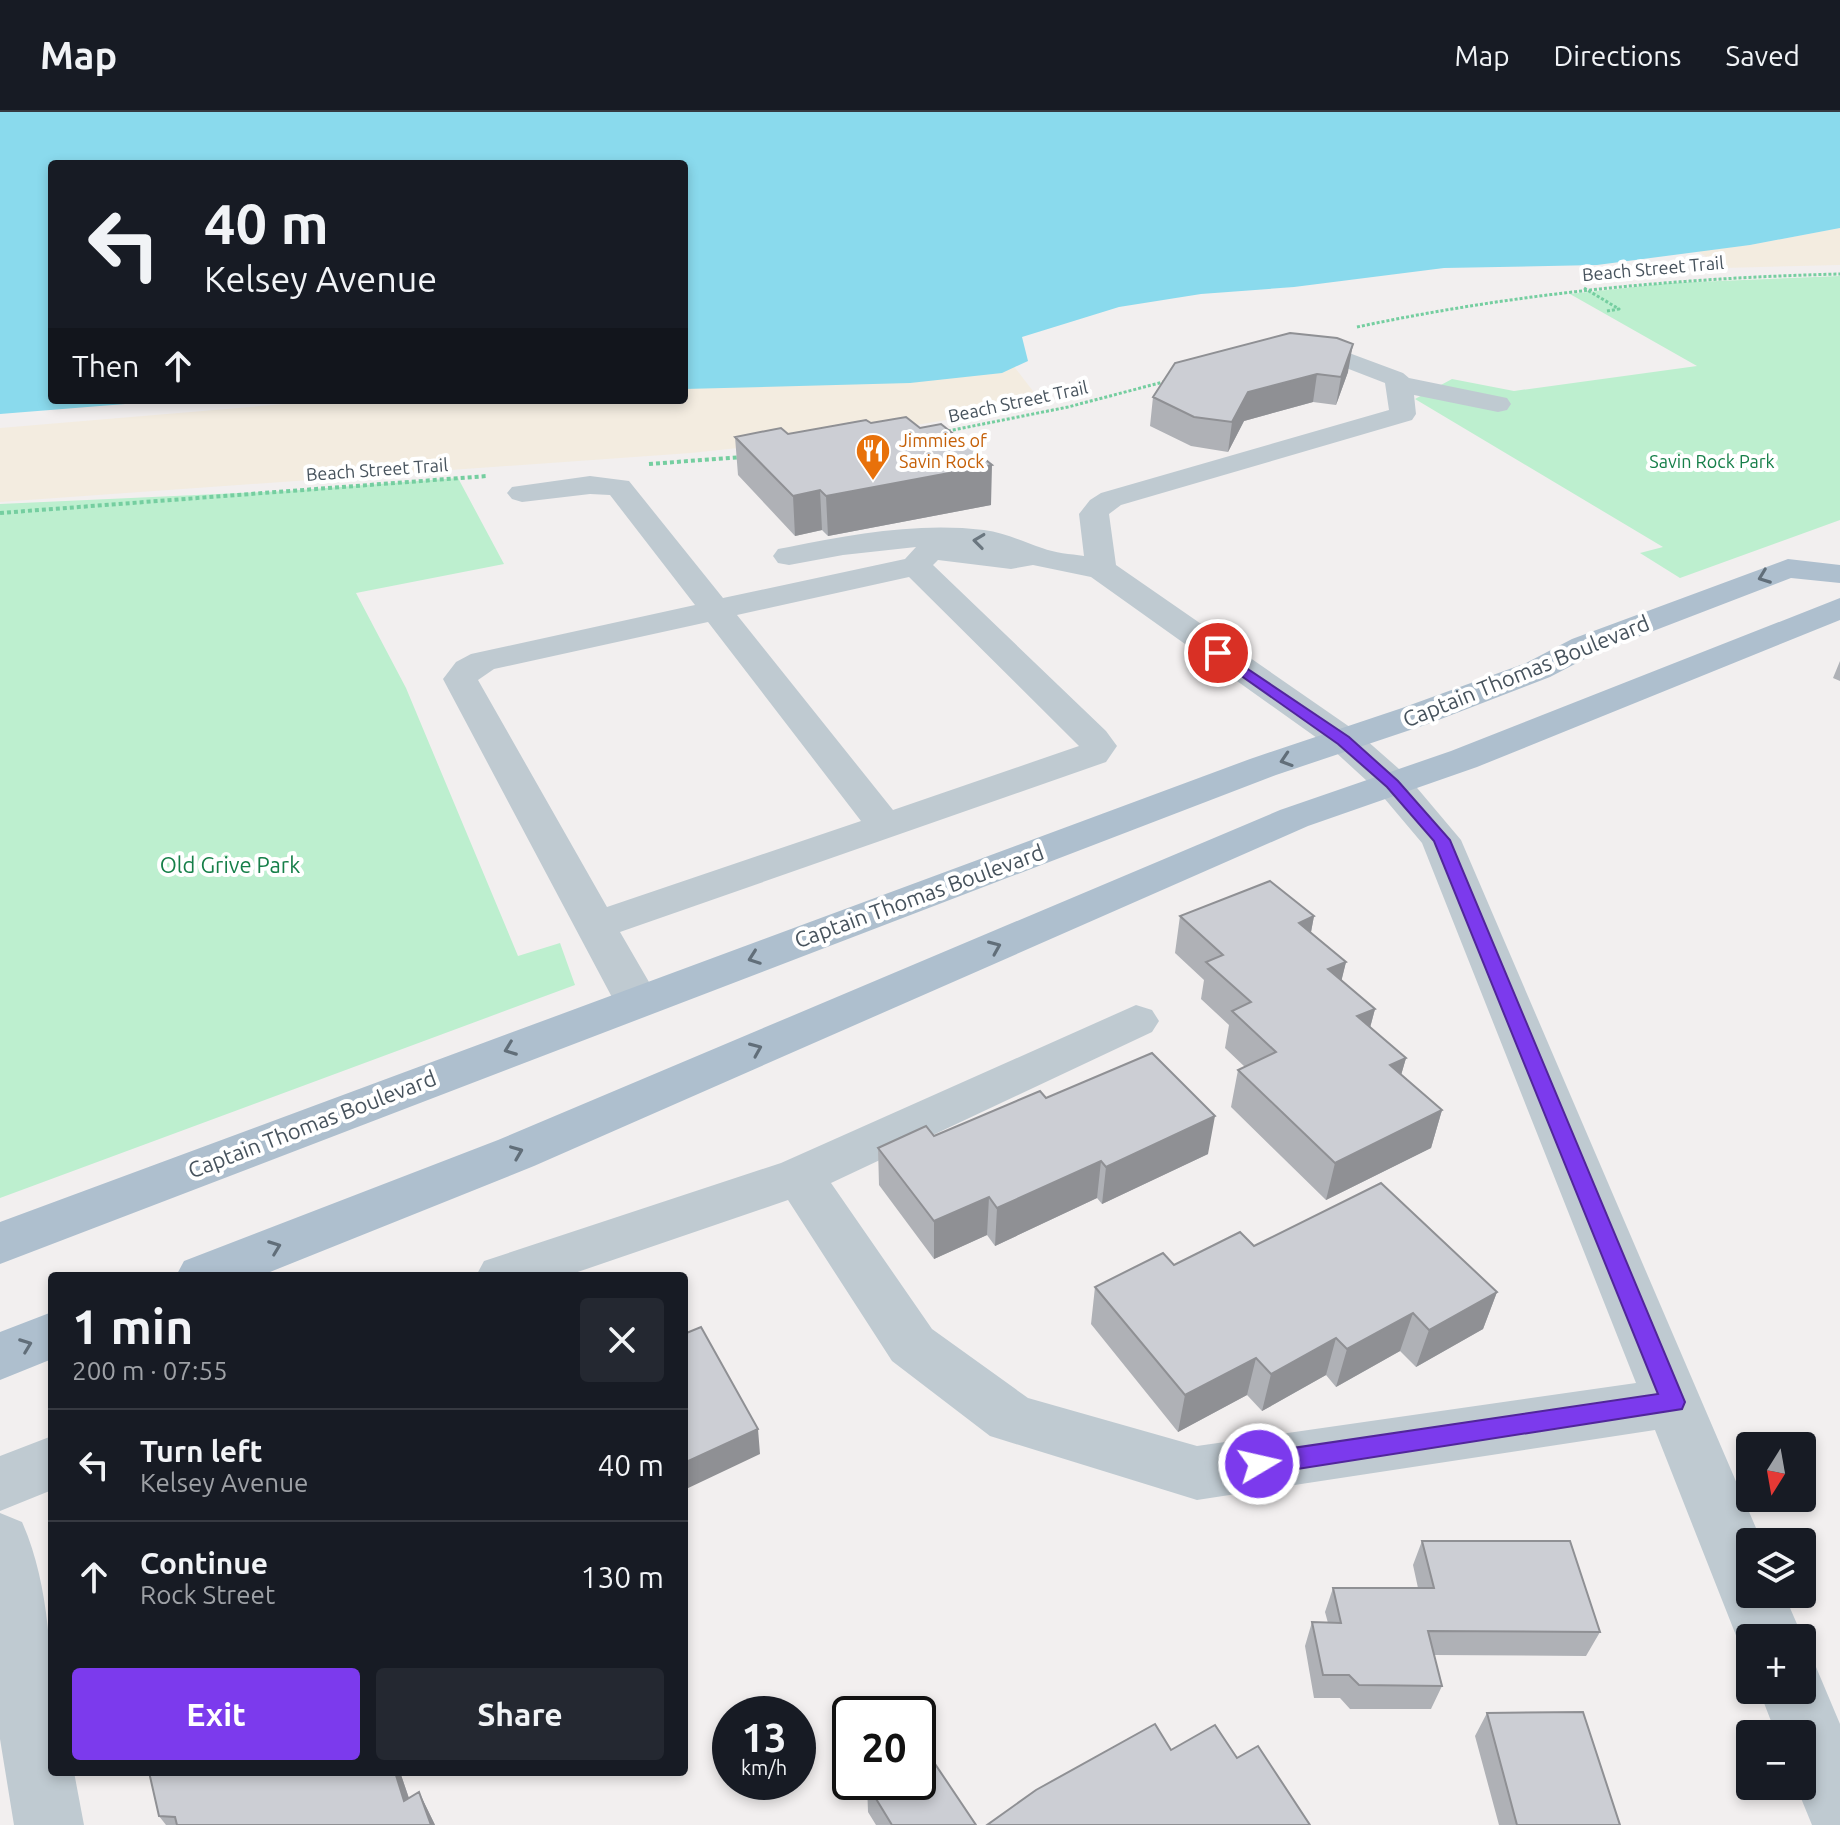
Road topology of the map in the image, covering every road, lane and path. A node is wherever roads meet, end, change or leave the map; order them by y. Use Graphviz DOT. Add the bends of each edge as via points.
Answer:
graph roads {
  1 [pos="1840,274"];
  2 [pos="1583,288"];
  3 [pos="1607,311"];
  4 [pos="1306,344"];
  5 [pos="1174,379"];
  6 [pos="1400,384"];
  7 [pos="1498,404"];
  8 [pos="937,433"];
  9 [pos="742,457"];
  10 [pos="646,464"];
  11 [pos="490,476"];
  12 [pos="522,493"];
  13 [pos="0,513"];
  14 [pos="929,551"];
  15 [pos="789,556"];
  16 [pos="1101,569"];
  17 [pos="1840,574"];
  18 [pos="1840,608"];
  19 [pos="715,610"];
  20 [pos="1344,740"];
  21 [pos="1393,784"];
  22 [pos="885,826"];
  23 [pos="595,926"];
  24 [pos="637,1001"];
  25 [pos="1136,1021"];
  26 [pos="799,1176"];
  27 [pos="0,1243"];
  28 [pos="213,1272"];
  29 [pos="515,1272"];
  30 [pos="48,1337"];
  31 [pos="0,1356"];
  32 [pos="1673,1402"];
  33 [pos="48,1464"];
  34 [pos="0,1484"];
  35 [pos="0,1542"];
  36 [pos="1736,1555"];
  37 [pos="1798,1704"];
  38 [pos="1840,1808"];
  39 [pos="49,1825"];
  1 -- 2 [label="path, Beach Street Trail" via="1692,278"];
  2 -- 3 [label="path" via="1619,309"];
  2 -- 4 [label="path, Beach Street Trail" via="1410,315"];
  4 -- 6 [label="street"];
  5 -- 8 [label="path, Beach Street Trail"];
  6 -- 7 [label="street"];
  6 -- 16 [label="street" via="1403,414 1125,494 1100,506 1094,526"];
  9 -- 10 [label="path"];
  11 -- 13 [label="path, Beach Street Trail"];
  12 -- 19 [label="street" via="619,487"];
  14 -- 15 [label="street" via="879,539"];
  14 -- 16 [label="street" via="1021,548 1033,556"];
  14 -- 19 [label="street"];
  14 -- 22 [label="street" via="1098,746 1093,754"];
  16 -- 20 [label="street"];
  17 -- 20 [label="main road, Captain Thomas Boulevard, one-way" via="1788,568 1584,646 1538,670"];
  18 -- 21 [label="main road"];
  19 -- 22 [label="street"];
  19 -- 23 [label="street" via="483,661 460,679"];
  20 -- 21 [label="street"];
  20 -- 24 [label="main road, Captain Thomas Boulevard, one-way"];
  28 -- 21 [label="main road, one-way" via="516,1153 1294,818"];
  21 -- 32 [label="street" via="1441,840"];
  22 -- 23 [label="street"];
  23 -- 24 [label="street"];
  24 -- 27 [label="main road, Captain Thomas Boulevard, one-way"];
  25 -- 26 [label="street"];
  26 -- 29 [label="street"];
  26 -- 32 [label="street" via="912,1345 1011,1418 1197,1473"];
  31 -- 30 [label="main road, one-way"];
  32 -- 36 [label="street"];
  33 -- 34 [label="street"];
  35 -- 39 [label="street"];
  37 -- 38 [label="street"];
}
